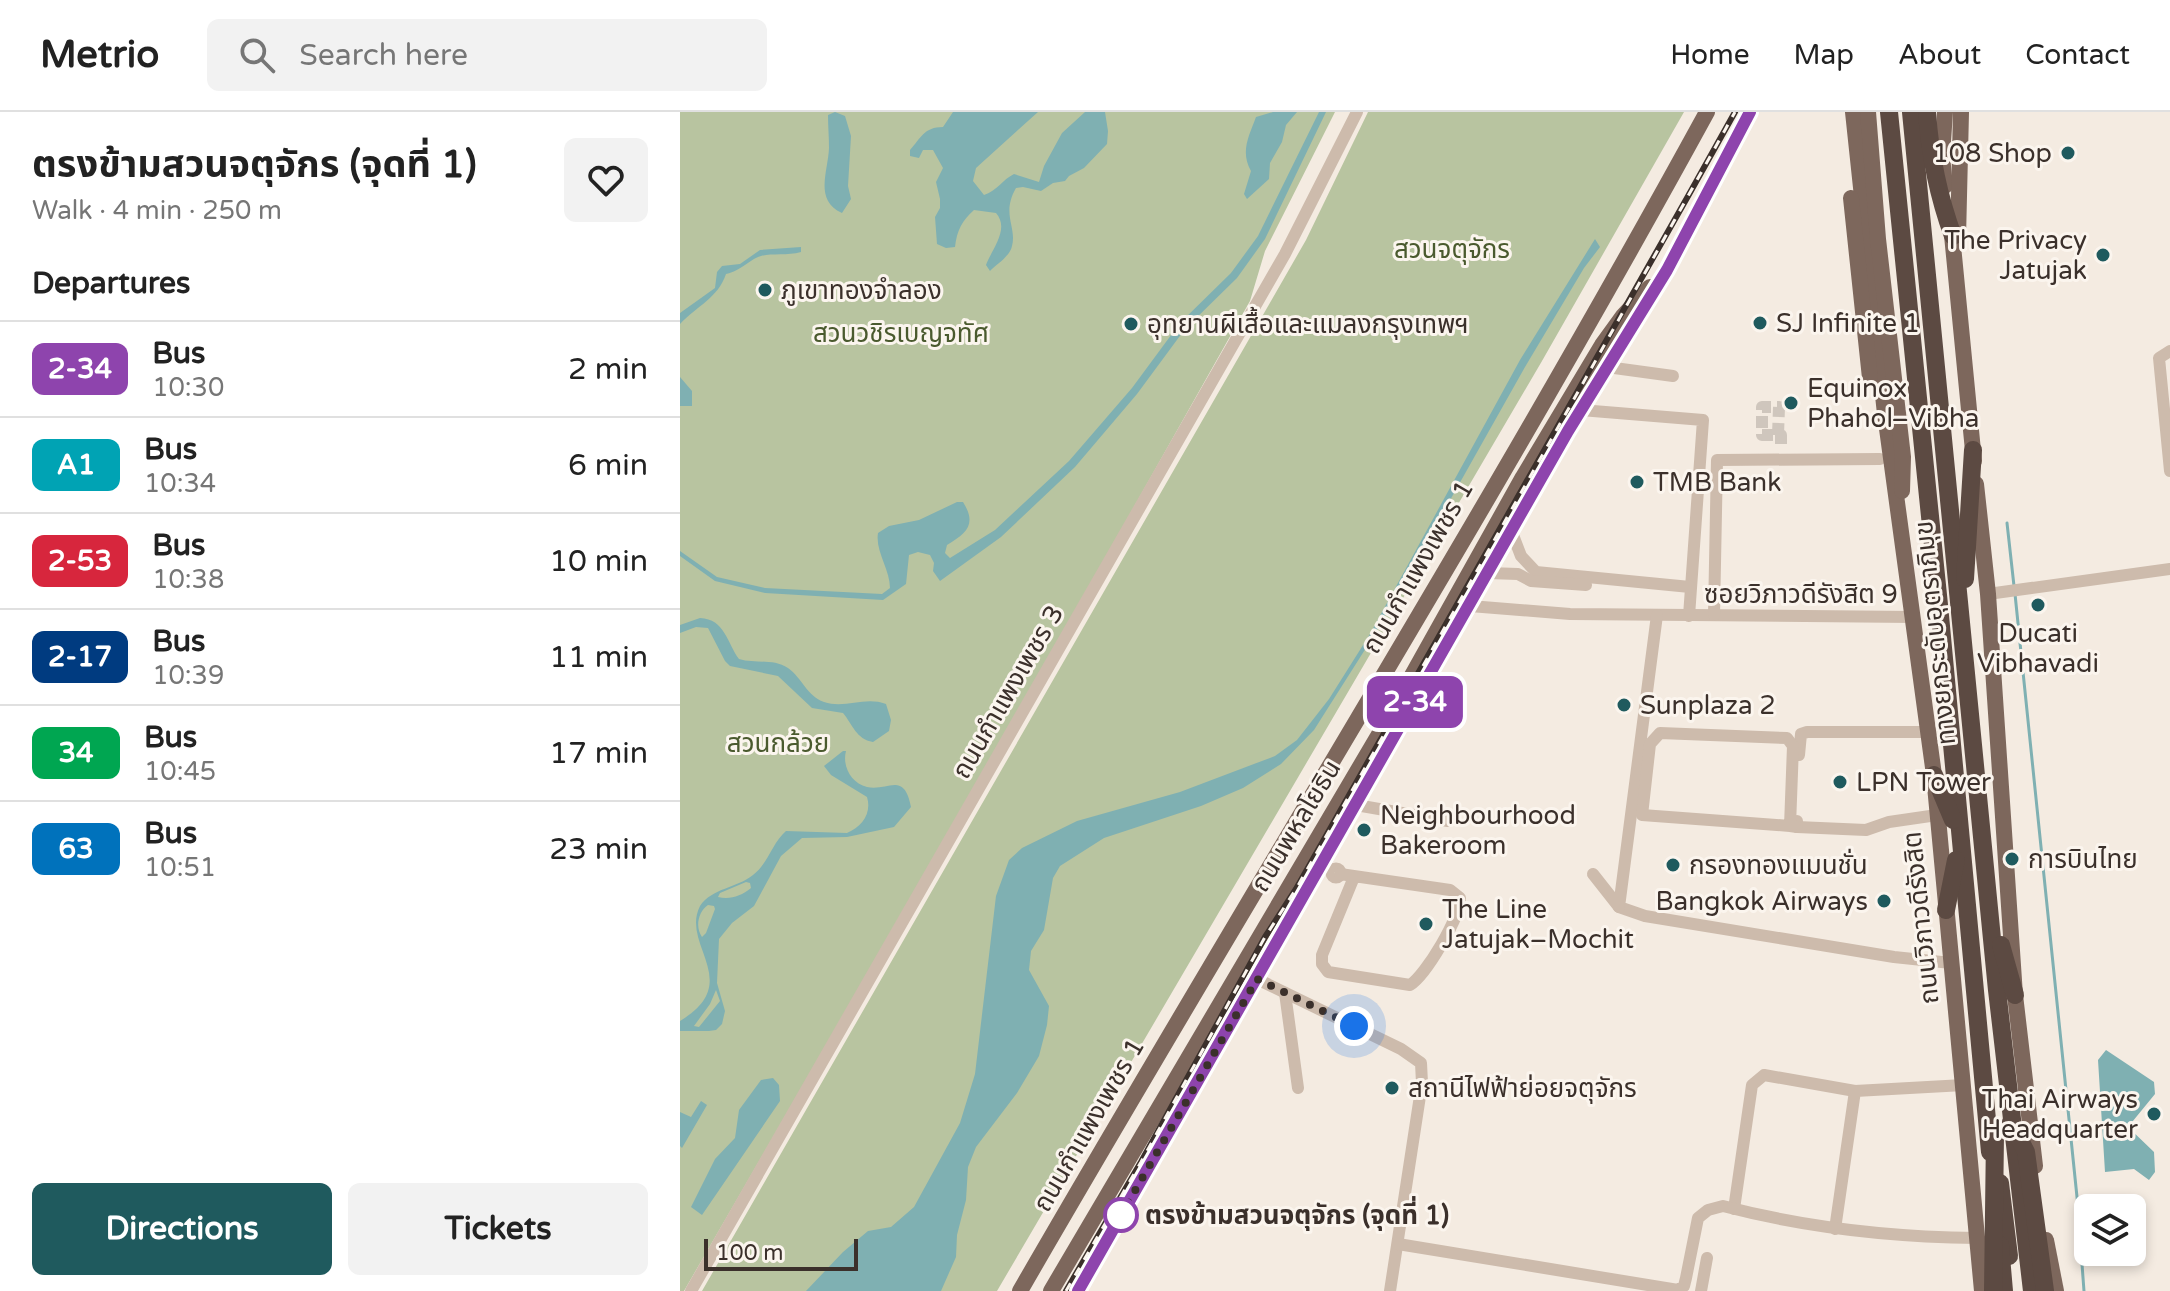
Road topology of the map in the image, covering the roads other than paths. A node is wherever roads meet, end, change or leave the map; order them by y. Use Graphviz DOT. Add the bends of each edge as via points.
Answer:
graph roads {
  1 [pos="1357,112"];
  2 [pos="1707,112"];
  3 [pos="1750,112"];
  4 [pos="1843,112"];
  5 [pos="1853,112"];
  6 [pos="1868,112"];
  7 [pos="1878,112"];
  8 [pos="1889,112"];
  9 [pos="1899,112"];
  10 [pos="1911,112"];
  11 [pos="1918,112"];
  12 [pos="1927,112"];
  13 [pos="1945,112"];
  14 [pos="1961,112"];
  15 [pos="1953,244"];
  16 [pos="1667,270"];
  17 [pos="2170,351"];
  18 [pos="1607,367"];
  19 [pos="1673,376"];
  20 [pos="1581,410"];
  21 [pos="1973,450"];
  22 [pos="1880,459"];
  23 [pos="2170,471"];
  24 [pos="1898,520"];
  25 [pos="1511,530"];
  26 [pos="1526,563"];
  27 [pos="2170,569"];
  28 [pos="1488,573"];
  29 [pos="1518,574"];
  30 [pos="1689,590"];
  31 [pos="1988,594"];
  32 [pos="1964,598"];
  33 [pos="1939,605"];
  34 [pos="1470,606"];
  35 [pos="1657,615"];
  36 [pos="1714,615"];
  37 [pos="1689,616"];
  38 [pos="1914,617"];
  39 [pos="1406,684"];
  40 [pos="1400,728"];
  41 [pos="1928,732"];
  42 [pos="1934,775"];
  43 [pos="1356,805"];
  44 [pos="1937,815"];
  45 [pos="1448,821"];
  46 [pos="1793,826"];
  47 [pos="1961,839"];
  48 [pos="1337,872"];
  49 [pos="1593,874"];
  50 [pos="1619,907"];
  51 [pos="1946,910"];
  52 [pos="1995,923"];
  53 [pos="1951,963"];
  54 [pos="1257,979"];
  55 [pos="1285,993"];
  56 [pos="2015,995"];
  57 [pos="1960,1085"];
  58 [pos="1298,1088"];
  59 [pos="1855,1091"];
  60 [pos="2011,1122"];
  61 [pos="1995,1135"];
  62 [pos="1734,1209"];
  63 [pos="1835,1229"];
  64 [pos="1978,1238"];
  65 [pos="1398,1244"];
  66 [pos="1707,1258"];
  67 [pos="691,1291"];
  68 [pos="1020,1291"];
  69 [pos="1051,1291"];
  70 [pos="1078,1291"];
  71 [pos="1390,1291"];
  72 [pos="1701,1291"];
  73 [pos="1982,1291"];
  74 [pos="1993,1291"];
  75 [pos="2004,1291"];
  76 [pos="2013,1291"];
  77 [pos="2033,1291"];
  78 [pos="2045,1291"];
  79 [pos="2056,1291"];
  1 -- 67 [label="street, ถนนกำแพงเพชร 3" via="1277,267"];
  2 -- 68 [label="main road, ถนนกำแพงเพชร 1" via="1515,450"];
  3 -- 16 [label="main road, ถนนพหลโยธิน"];
  4 -- 22 [label="main road"];
  5 -- 24 [label="main road, ถนนวิภาวดีรังสิต"];
  6 -- 24 [label="main road" via="1903,457"];
  7 -- 33 [label="highway" via="1924,560"];
  8 -- 33 [label="highway, ถนนวิภาวดีรังสิต"];
  9 -- 61 [label="highway, ทางยกระดับอุตราภิมุข"];
  10 -- 60 [label="highway, ทางยกระดับอุตราภิมุข"];
  11 -- 32 [label="highway"];
  12 -- 15 [label="highway" via="1938,195"];
  13 -- 15 [label="main road" via="1942,156"];
  14 -- 15 [label="main road" via="1959,227"];
  15 -- 21 [label="main road"];
  16 -- 18 [label="main road, ถนนพหลโยธิน"];
  16 -- 39 [label="main road, ถนนพหลโยธิน" via="1602,345"];
  17 -- 23 [label="street" via="2159,358"];
  18 -- 19 [label="street"];
  18 -- 20 [label="main road, ถนนพหลโยธิน"];
  20 -- 25 [label="main road, ถนนพหลโยธิน"];
  20 -- 30 [label="street" via="1703,420"];
  21 -- 31 [label="main road"];
  21 -- 32 [label="highway"];
  22 -- 24 [label="main road"];
  22 -- 36 [label="street" via="1717,460"];
  24 -- 38 [label="main road, ถนนวิภาวดีรังสิต"];
  25 -- 26 [label="street"];
  25 -- 28 [label="main road, ถนนพหลโยธิน"];
  26 -- 29 [label="street" via="1526,571"];
  26 -- 30 [label="street" via="1536,572"];
  27 -- 31 [label="street"];
  28 -- 29 [label="street"];
  28 -- 34 [label="main road, ถนนพหลโยธิน"];
  29 -- 30 [label="street" via="1531,581"];
  30 -- 37 [label="street"];
  31 -- 56 [label="main road"];
  32 -- 52 [label="highway"];
  33 -- 47 [label="highway, ถนนวิภาวดีรังสิต"];
  34 -- 35 [label="street, ซอยวิภาวดีรังสิต 9"];
  34 -- 40 [label="main road, ถนนพหลโยธิน"];
  35 -- 37 [label="street, ซอยวิภาวดีรังสิต 9"];
  35 -- 50 [label="street"];
  36 -- 37 [label="street, ซอยวิภาวดีรังสิต 9"];
  36 -- 38 [label="street, ซอยวิภาวดีรังสิต 9"];
  38 -- 41 [label="main road, ถนนวิภาวดีรังสิต"];
  39 -- 40 [label="main road"];
  39 -- 69 [label="main road, ถนนพหลโยธิน"];
  40 -- 43 [label="main road, ถนนพหลโยธิน"];
  41 -- 42 [label="main road, ถนนวิภาวดีรังสิต"];
  41 -- 46 [label="street" via="1801,734"];
  42 -- 44 [label="main road, ถนนวิภาวดีรังสิต"];
  42 -- 47 [label="highway"];
  43 -- 45 [label="street"];
  43 -- 48 [label="main road, ถนนพหลโยธิน"];
  44 -- 46 [label="street" via="1866,830"];
  44 -- 51 [label="main road, ถนนวิภาวดีรังสิต"];
  46 -- 46 [label="street" via="1642,815 1650,744 1660,733 1787,738 1793,746"];
  47 -- 51 [label="highway"];
  47 -- 75 [label="highway, ถนนวิภาวดีรังสิต"];
  48 -- 48 [label="street" via="1324,967 1328,972 1410,985 1426,970 1459,910 1460,898 1450,890"];
  48 -- 54 [label="main road, ถนนพหลโยธิน"];
  49 -- 50 [label="street"];
  50 -- 53 [label="street" via="1645,916"];
  51 -- 53 [label="main road, ถนนวิภาวดีรังสิต"];
  52 -- 56 [label="highway"];
  52 -- 77 [label="highway" via="2008,1091"];
  53 -- 57 [label="main road, ถนนวิภาวดีรังสิต"];
  54 -- 55 [label="street"];
  54 -- 70 [label="main road, ถนนพหลโยธิน"];
  55 -- 58 [label="street"];
  55 -- 65 [label="street" via="1421,1063"];
  56 -- 79 [label="main road"];
  57 -- 59 [label="street"];
  57 -- 64 [label="main road, ถนนวิภาวดีรังสิต"];
  59 -- 62 [label="street" via="1764,1075 1752,1085"];
  59 -- 63 [label="street"];
  60 -- 77 [label="highway, ทางยกระดับอุตราภิมุข"];
  60 -- 78 [label="highway, bridge" via="2026,1152"];
  61 -- 74 [label="highway, bridge"];
  61 -- 76 [label="highway, ทางยกระดับอุตราภิมุข, bridge"];
  62 -- 63 [label="street"];
  62 -- 65 [label="street" via="1723,1206 1698,1218 1684,1286 1678,1290"];
  63 -- 64 [label="street" via="1913,1238"];
  64 -- 73 [label="main road, ถนนวิภาวดีรังสิต"];
  65 -- 71 [label="street"];
  66 -- 72 [label="street"];
}
